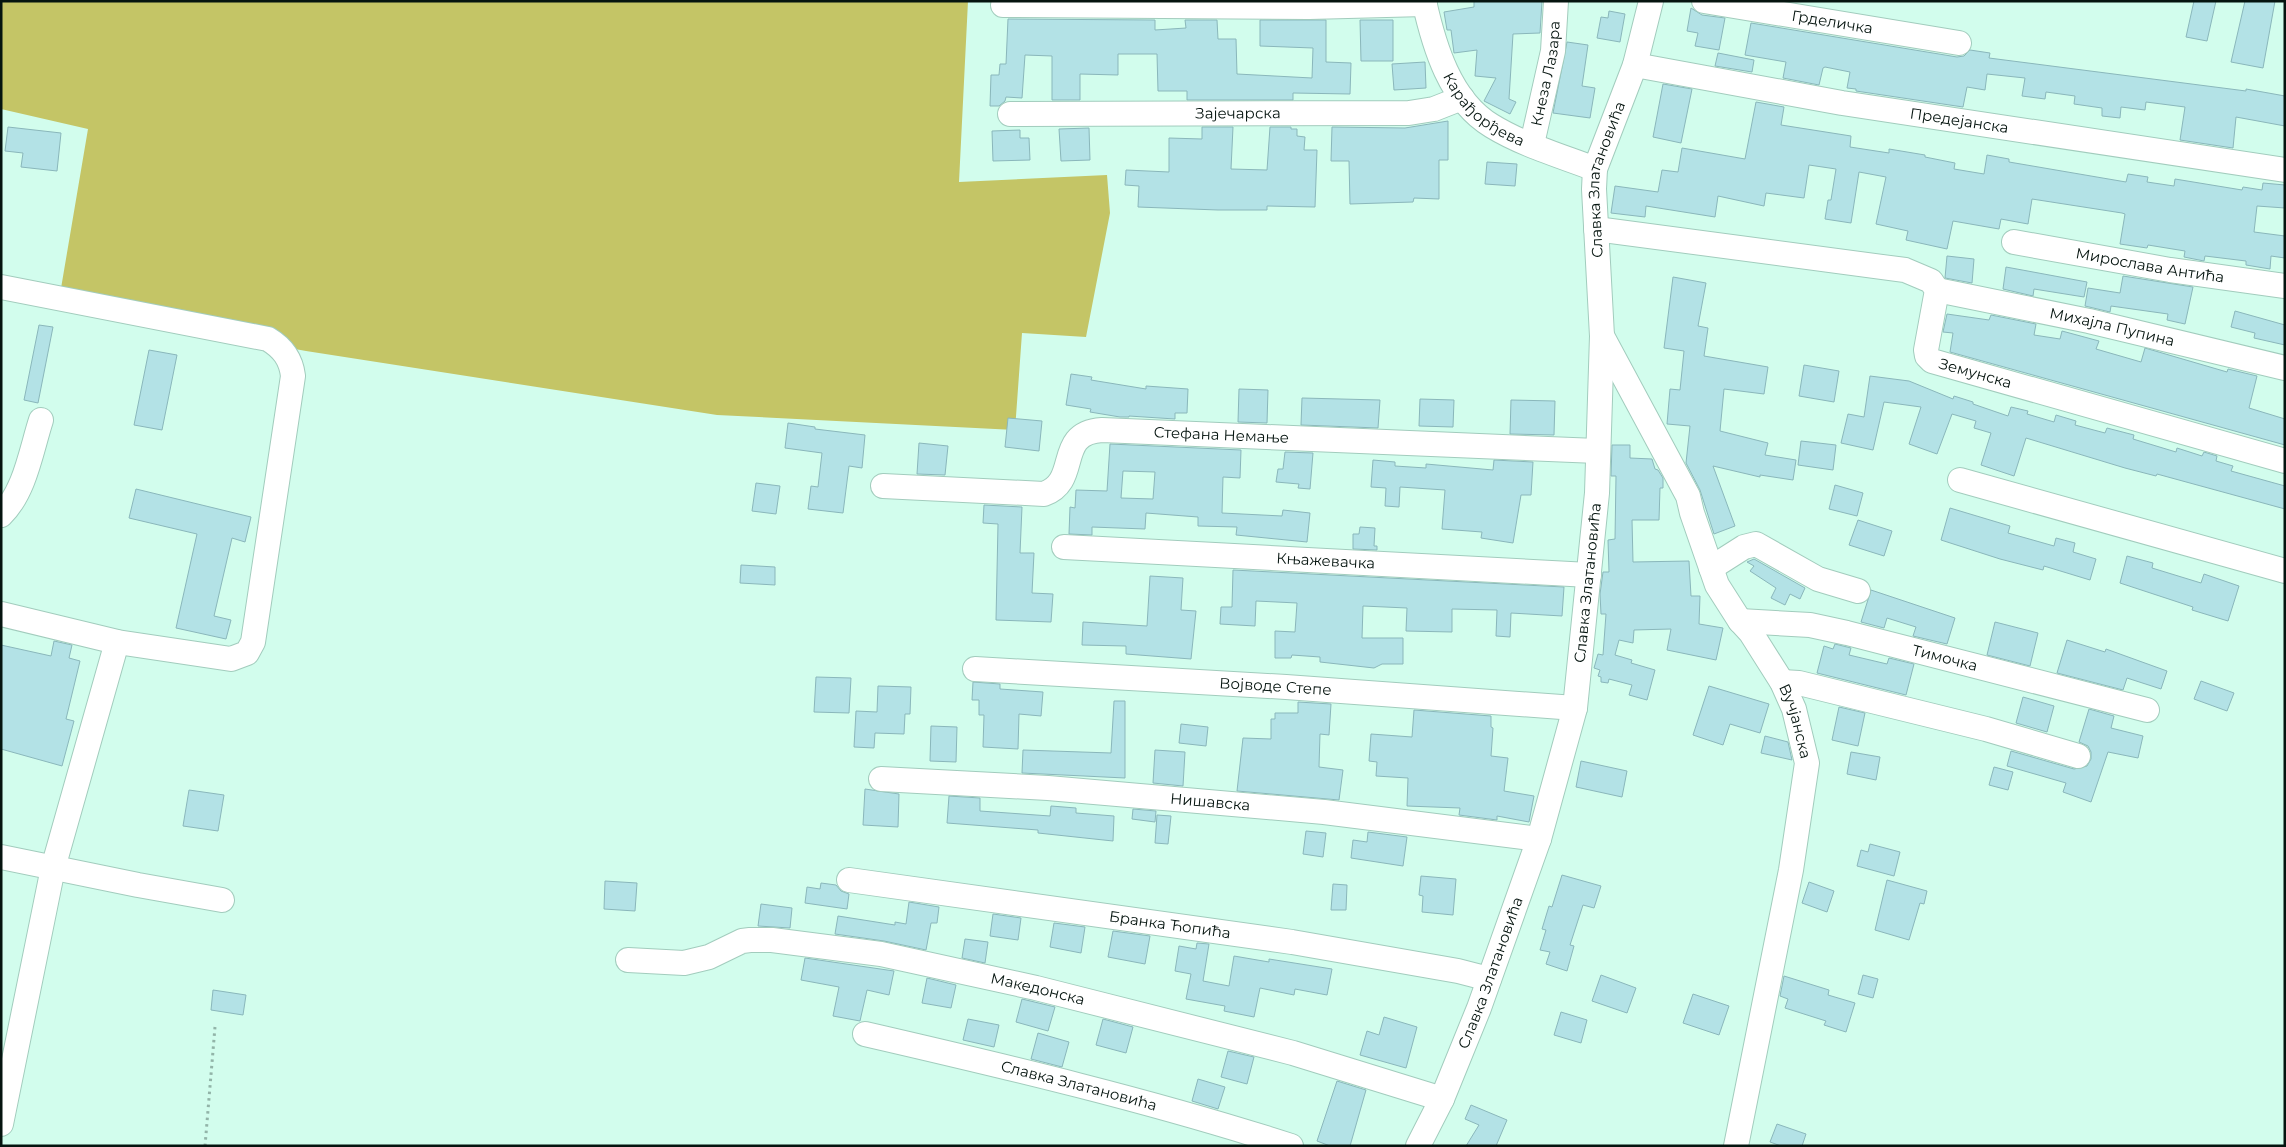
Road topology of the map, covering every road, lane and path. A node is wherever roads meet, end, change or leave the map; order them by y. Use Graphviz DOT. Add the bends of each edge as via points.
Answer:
graph roads {
  1 [pos="1556,1"];
  2 [pos="1651,1"];
  3 [pos="1704,1"];
  4 [pos="1425,2"];
  5 [pos="1003,5"];
  6 [pos="1959,43"];
  7 [pos="1635,65"];
  8 [pos="1462,98"];
  9 [pos="1010,114"];
  10 [pos="1532,144"];
  11 [pos="1595,170"];
  12 [pos="2285,170"];
  13 [pos="1596,229"];
  14 [pos="2014,242"];
  15 [pos="2285,286"];
  16 [pos="1,287"];
  17 [pos="1937,290"];
  18 [pos="1602,336"];
  19 [pos="2285,368"];
  20 [pos="41,420"];
  21 [pos="1597,450"];
  22 [pos="2285,461"];
  23 [pos="1960,480"];
  24 [pos="884,486"];
  25 [pos="1,515"];
  26 [pos="1064,548"];
  27 [pos="1711,568"];
  28 [pos="2285,571"];
  29 [pos="1589,575"];
  30 [pos="1858,590"];
  31 [pos="1,614"];
  32 [pos="1740,621"];
  33 [pos="117,642"];
  34 [pos="975,669"];
  35 [pos="1782,682"];
  36 [pos="1575,708"];
  37 [pos="2147,710"];
  38 [pos="2078,756"];
  39 [pos="881,779"];
  40 [pos="1539,838"];
  41 [pos="1,857"];
  42 [pos="53,868"];
  43 [pos="849,880"];
  44 [pos="222,900"];
  45 [pos="628,960"];
  46 [pos="1489,979"];
  47 [pos="215,1027"];
  48 [pos="865,1034"];
  49 [pos="1442,1099"];
  50 [pos="1,1124"];
  51 [pos="205,1146"];
  52 [pos="1291,1146"];
  53 [pos="1418,1146"];
  54 [pos="1736,1146"];
  1 -- 10 [label="street, Кнеза Лазара" via="1553,51"];
  2 -- 7 [label="street, Славка Златановића"];
  3 -- 6 [label="street, Грделичка"];
  4 -- 5 [label="street" via="1309,7"];
  4 -- 8 [label="street, Карађорђева" via="1446,73"];
  7 -- 11 [label="street, Славка Златановића"];
  7 -- 12 [label="street, Предејанска" via="1842,103"];
  8 -- 9 [label="street, Зајечарска" via="1434,109 1409,113"];
  8 -- 10 [label="street, Карађорђева" via="1492,126"];
  10 -- 11 [label="street, Карађорђева"];
  11 -- 13 [label="street, Славка Златановића"];
  13 -- 17 [label="street" via="1890,267 1931,281"];
  13 -- 18 [label="street, Славка Златановића"];
  14 -- 15 [label="street, Мирослава Антића" via="2170,270"];
  16 -- 33 [label="street" via="268,339 283,350 292,367 292,386 251,648 232,659"];
  17 -- 19 [label="street, Михајла Пупина" via="2089,321"];
  17 -- 22 [label="street, Земунска" via="1926,350 1932,361"];
  18 -- 21 [label="street, Славка Златановића"];
  18 -- 27 [label="street, Вучјанска" via="1688,496"];
  20 -- 25 [label="street" via="18,489 11,505"];
  21 -- 24 [label="street, Стефана Немање" via="1102,430 1081,434 1060,484 1044,494"];
  21 -- 29 [label="street, Славка Златановића" via="1597,493"];
  23 -- 28 [label="street"];
  26 -- 29 [label="street, Књажевачка"];
  27 -- 30 [label="street" via="1744,547 1756,544 1818,579"];
  27 -- 32 [label="street, Вучјанска" via="1717,585"];
  29 -- 36 [label="street, Славка Златановића"];
  31 -- 33 [label="street"];
  32 -- 35 [label="street, Вучјанска"];
  32 -- 37 [label="street, Тимочка" via="1810,625"];
  33 -- 42 [label="street"];
  34 -- 36 [label="street, Војводе Степе"];
  35 -- 38 [label="street" via="1799,683 1986,728"];
  35 -- 54 [label="street, Вучјанска" via="1794,709 1807,763 1791,870"];
  36 -- 40 [label="street, Славка Златановића"];
  39 -- 40 [label="street, Нишавска" via="1048,788 1324,812"];
  40 -- 46 [label="street, Славка Златановића"];
  41 -- 42 [label="street"];
  42 -- 44 [label="street"];
  42 -- 50 [label="street"];
  43 -- 46 [label="street, Бранка Ћопића" via="1292,942"];
  45 -- 49 [label="street, Македонска" via="684,963 708,958 750,940 881,954 1036,988 1293,1053"];
  46 -- 49 [label="street, Славка Златановића"];
  47 -- 51 [label="path"];
  48 -- 52 [label="street, Славка Златановића" via="1228,1125"];
  49 -- 53 [label="street, Славка Златановића"];
}
